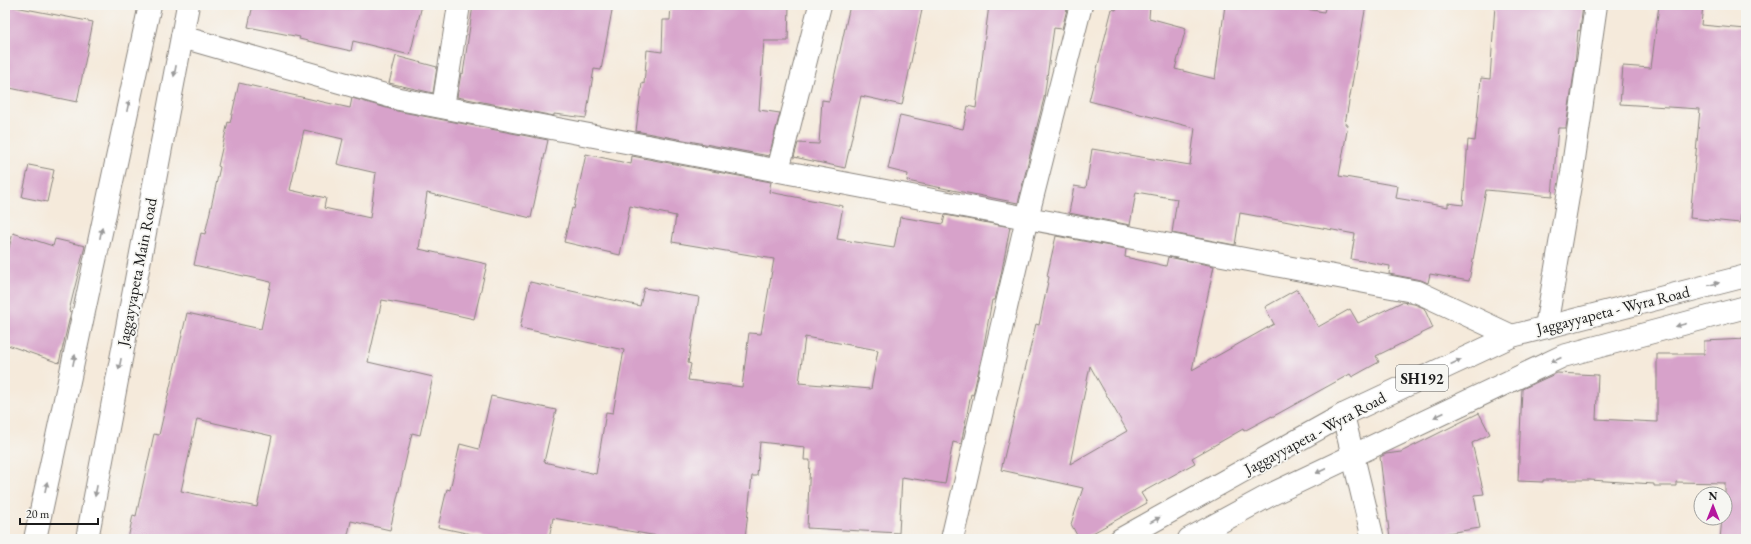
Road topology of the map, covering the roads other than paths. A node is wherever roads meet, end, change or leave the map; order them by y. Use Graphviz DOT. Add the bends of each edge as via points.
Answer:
graph roads {
  1 [pos="150,5"];
  2 [pos="188,5"];
  3 [pos="459,5"];
  4 [pos="820,5"];
  5 [pos="1081,5"];
  6 [pos="1596,5"];
  7 [pos="182,38"];
  8 [pos="443,107"];
  9 [pos="778,170"];
  10 [pos="1027,218"];
  11 [pos="1746,276"];
  12 [pos="1746,307"];
  13 [pos="1546,327"];
  14 [pos="1512,336"];
  15 [pos="1343,415"];
  16 [pos="1353,456"];
  17 [pos="35,539"];
  18 [pos="87,539"];
  19 [pos="952,539"];
  20 [pos="1121,539"];
  21 [pos="1189,539"];
  22 [pos="1373,539"];
  17 -- 1 [label="street, one-way"];
  2 -- 7 [label="street, Jaggayyapeta Main Road"];
  3 -- 8 [label="street"];
  4 -- 9 [label="street"];
  5 -- 10 [label="street"];
  6 -- 13 [label="street" via="1572,173"];
  7 -- 8 [label="street" via="399,98"];
  7 -- 18 [label="street, Jaggayyapeta Main Road, one-way"];
  8 -- 9 [label="street"];
  9 -- 10 [label="street"];
  10 -- 14 [label="street" via="1418,292"];
  10 -- 19 [label="street"];
  13 -- 11 [label="street, Jaggayyapeta - Wyra Road / SH192, one-way"];
  12 -- 16 [label="street, SH192, one-way" via="1563,356"];
  13 -- 14 [label="street, Jaggayyapeta - Wyra Road / SH192"];
  15 -- 14 [label="street, Jaggayyapeta - Wyra Road / SH192, one-way"];
  15 -- 16 [label="street"];
  20 -- 15 [label="street, Jaggayyapeta - Wyra Road / SH192, one-way"];
  16 -- 21 [label="street, SH192, one-way" via="1270,495"];
  16 -- 22 [label="street"];
}
